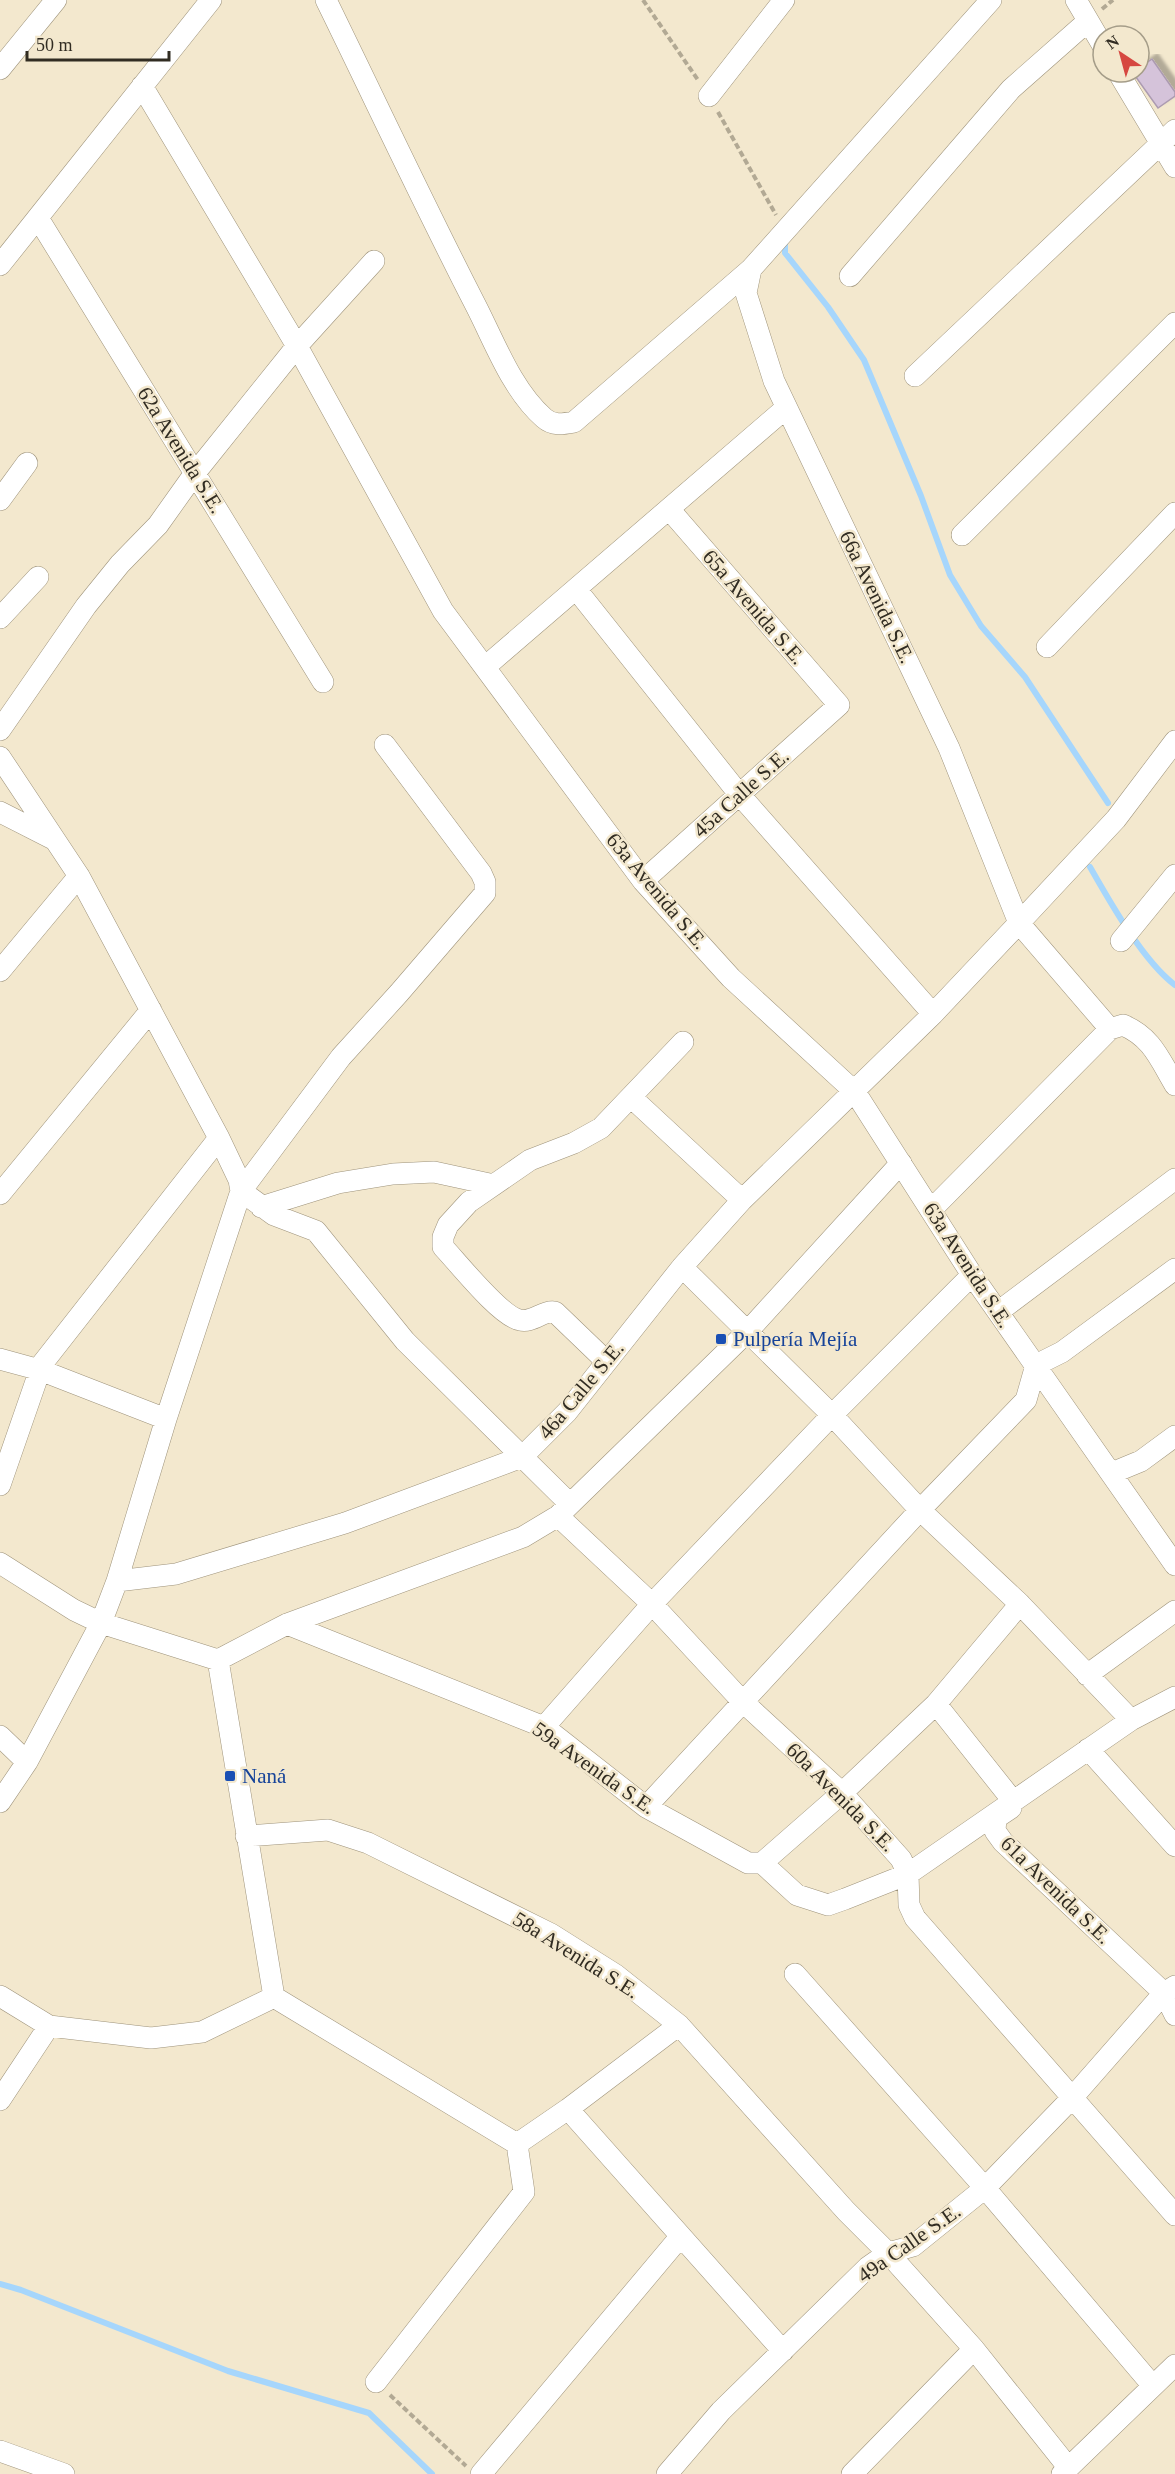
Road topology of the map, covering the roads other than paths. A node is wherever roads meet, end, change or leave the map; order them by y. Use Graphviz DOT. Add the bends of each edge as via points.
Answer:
graph roads {
  1 [pos="56,0"];
  2 [pos="211,0"];
  3 [pos="326,0"];
  4 [pos="784,0"];
  5 [pos="991,0"];
  6 [pos="1076,0"];
  7 [pos="1088,21"];
  8 [pos="1091,26"];
  9 [pos="0,69"];
  10 [pos="1128,84"];
  11 [pos="142,86"];
  12 [pos="709,96"];
  13 [pos="1168,137"];
  14 [pos="1175,167"];
  15 [pos="38,218"];
  16 [pos="374,261"];
  17 [pos="0,265"];
  18 [pos="751,269"];
  19 [pos="850,276"];
  20 [pos="1175,323"];
  21 [pos="297,346"];
  22 [pos="915,376"];
  23 [pos="786,408"];
  24 [pos="27,463"];
  25 [pos="195,473"];
  26 [pos="0,500"];
  27 [pos="669,508"];
  28 [pos="1175,513"];
  29 [pos="962,535"];
  30 [pos="38,577"];
  31 [pos="576,589"];
  32 [pos="0,618"];
  33 [pos="1047,647"];
  34 [pos="485,668"];
  35 [pos="323,682"];
  36 [pos="839,705"];
  37 [pos="0,730"];
  38 [pos="1175,741"];
  39 [pos="385,745"];
  40 [pos="0,757"];
  41 [pos="739,794"];
  42 [pos="0,812"];
  43 [pos="54,840"];
  44 [pos="1175,875"];
  45 [pos="80,876"];
  46 [pos="643,881"];
  47 [pos="1019,923"];
  48 [pos="1121,941"];
  49 [pos="0,971"];
  50 [pos="151,1010"];
  51 [pos="933,1014"];
  52 [pos="1117,1027"];
  53 [pos="683,1042"];
  54 [pos="1175,1085"];
  55 [pos="855,1092"];
  56 [pos="632,1098"];
  57 [pos="219,1138"];
  58 [pos="901,1163"];
  59 [pos="1175,1179"];
  60 [pos="494,1185"];
  61 [pos="241,1191"];
  62 [pos="0,1194"];
  63 [pos="742,1200"];
  64 [pos="261,1207"];
  65 [pos="931,1210"];
  66 [pos="682,1268"];
  67 [pos="1175,1269"];
  68 [pos="972,1275"];
  69 [pos="998,1312"];
  70 [pos="748,1331"];
  71 [pos="0,1359"];
  72 [pos="606,1361"];
  73 [pos="1036,1365"];
  74 [pos="40,1370"];
  75 [pos="832,1415"];
  76 [pos="166,1419"];
  77 [pos="1175,1436"];
  78 [pos="522,1457"];
  79 [pos="1112,1473"];
  80 [pos="0,1485"];
  81 [pos="564,1510"];
  82 [pos="920,1510"];
  83 [pos="0,1563"];
  84 [pos="1175,1566"];
  85 [pos="117,1581"];
  86 [pos="652,1604"];
  87 [pos="1020,1604"];
  88 [pos="1175,1611"];
  89 [pos="101,1623"];
  90 [pos="287,1624"];
  91 [pos="218,1660"];
  92 [pos="1087,1675"];
  93 [pos="1175,1697"];
  94 [pos="742,1701"];
  95 [pos="936,1704"];
  96 [pos="1131,1720"];
  97 [pos="544,1727"];
  98 [pos="0,1736"];
  99 [pos="1088,1749"];
  100 [pos="27,1762"];
  101 [pos="842,1793"];
  102 [pos="1013,1801"];
  103 [pos="0,1802"];
  104 [pos="646,1807"];
  105 [pos="246,1836"];
  106 [pos="1175,1846"];
  107 [pos="762,1863"];
  108 [pos="908,1874"];
  109 [pos="795,1974"];
  110 [pos="1170,1989"];
  111 [pos="0,1996"];
  112 [pos="274,1997"];
  113 [pos="1175,2015"];
  114 [pos="679,2025"];
  115 [pos="49,2026"];
  116 [pos="1072,2098"];
  117 [pos="0,2100"];
  118 [pos="568,2109"];
  119 [pos="517,2144"];
  120 [pos="985,2188"];
  121 [pos="1175,2215"];
  122 [pos="680,2237"];
  123 [pos="888,2253"];
  124 [pos="974,2349"];
  125 [pos="783,2351"];
  126 [pos="1175,2365"];
  127 [pos="376,2382"];
  128 [pos="1152,2386"];
  129 [pos="0,2451"];
  130 [pos="474,2470"];
  131 [pos="1065,2471"];
  132 [pos="64,2474"];
  133 [pos="667,2474"];
  134 [pos="852,2474"];
  1 -- 9 [label="street"];
  2 -- 11 [label="street"];
  3 -- 18 [label="street" via="465,285 513,376 533,407 547,420 557,425 574,422"];
  4 -- 12 [label="street"];
  5 -- 18 [label="street"];
  6 -- 7 [label="street"];
  7 -- 8 [label="street"];
  7 -- 19 [label="street" via="1011,89"];
  10 -- 13 [label="street"];
  11 -- 15 [label="street"];
  11 -- 21 [label="street, 63a Avenida S.E."];
  13 -- 14 [label="street"];
  13 -- 22 [label="street"];
  15 -- 17 [label="street"];
  15 -- 25 [label="street, 62a Avenida S.E."];
  16 -- 21 [label="street"];
  18 -- 23 [label="street, 66a Avenida S.E." via="746,293"];
  20 -- 29 [label="street"];
  21 -- 25 [label="street"];
  21 -- 34 [label="street, 63a Avenida S.E." via="443,611"];
  23 -- 27 [label="street"];
  23 -- 47 [label="street, 66a Avenida S.E." via="949,748"];
  24 -- 26 [label="street"];
  25 -- 35 [label="street, 62a Avenida S.E."];
  25 -- 37 [label="street" via="158,525 86,606"];
  27 -- 31 [label="street"];
  27 -- 36 [label="street, 65a Avenida S.E."];
  28 -- 33 [label="street"];
  30 -- 32 [label="street"];
  31 -- 34 [label="street"];
  31 -- 41 [label="street"];
  34 -- 46 [label="street, 63a Avenida S.E."];
  36 -- 41 [label="street, 45a Calle S.E."];
  38 -- 47 [label="street, 46a Calle S.E." via="1116,819"];
  39 -- 61 [label="street" via="481,873 484,893 341,1057"];
  40 -- 43 [label="street"];
  41 -- 46 [label="street, 45a Calle S.E."];
  41 -- 51 [label="street"];
  42 -- 43 [label="street"];
  43 -- 45 [label="street"];
  44 -- 48 [label="street"];
  45 -- 49 [label="street"];
  45 -- 50 [label="street"];
  46 -- 55 [label="street, 63a Avenida S.E." via="731,978"];
  47 -- 51 [label="street, 46a Calle S.E."];
  47 -- 52 [label="street, 66a Avenida S.E."];
  50 -- 57 [label="street"];
  50 -- 62 [label="street"];
  51 -- 55 [label="street, 46a Calle S.E."];
  52 -- 54 [label="street" via="1138,1031 1148,1040"];
  52 -- 65 [label="street"];
  53 -- 56 [label="street"];
  55 -- 58 [label="street, 63a Avenida S.E."];
  55 -- 63 [label="street, 46a Calle S.E."];
  56 -- 60 [label="street" via="601,1128 530,1160"];
  56 -- 63 [label="street"];
  57 -- 61 [label="street"];
  57 -- 74 [label="street"];
  58 -- 65 [label="street, 63a Avenida S.E."];
  58 -- 70 [label="street"];
  59 -- 69 [label="street"];
  60 -- 64 [label="street" via="434,1172 393,1174 338,1183"];
  60 -- 72 [label="street" via="469,1202 448,1225 443,1247 509,1317 528,1321 555,1312"];
  61 -- 64 [label="street, 60a Avenida S.E."];
  61 -- 76 [label="street"];
  63 -- 66 [label="street, 46a Calle S.E."];
  64 -- 78 [label="street, 60a Avenida S.E." via="316,1231 405,1341"];
  65 -- 68 [label="street, 63a Avenida S.E."];
  66 -- 70 [label="street"];
  66 -- 72 [label="street, 46a Calle S.E."];
  67 -- 73 [label="street" via="1062,1352"];
  68 -- 69 [label="street, 63a Avenida S.E."];
  68 -- 75 [label="street"];
  69 -- 73 [label="street, 63a Avenida S.E."];
  70 -- 75 [label="street"];
  70 -- 81 [label="street"];
  71 -- 74 [label="street"];
  72 -- 78 [label="street, 46a Calle S.E." via="567,1412"];
  73 -- 79 [label="street, 63a Avenida S.E."];
  73 -- 82 [label="street" via="1026,1400"];
  74 -- 76 [label="street"];
  74 -- 80 [label="street"];
  75 -- 82 [label="street"];
  75 -- 86 [label="street"];
  76 -- 85 [label="street"];
  77 -- 79 [label="street" via="1141,1461"];
  78 -- 81 [label="street, 60a Avenida S.E."];
  78 -- 85 [label="street, 46a Calle S.E." via="345,1522 176,1574"];
  79 -- 84 [label="street, 63a Avenida S.E."];
  81 -- 86 [label="street, 60a Avenida S.E."];
  81 -- 90 [label="street" via="523,1537"];
  82 -- 87 [label="street"];
  82 -- 94 [label="street"];
  83 -- 89 [label="street"];
  85 -- 89 [label="street"];
  86 -- 94 [label="street, 60a Avenida S.E."];
  86 -- 97 [label="street"];
  87 -- 92 [label="street"];
  87 -- 95 [label="street"];
  88 -- 92 [label="street"];
  89 -- 91 [label="street"];
  89 -- 100 [label="street"];
  90 -- 91 [label="street"];
  90 -- 97 [label="street, 59a Avenida S.E."];
  91 -- 105 [label="street"];
  92 -- 96 [label="street"];
  93 -- 96 [label="street"];
  94 -- 101 [label="street, 60a Avenida S.E."];
  94 -- 104 [label="street"];
  95 -- 101 [label="street"];
  95 -- 102 [label="street, 61a Avenida S.E."];
  96 -- 99 [label="street"];
  97 -- 104 [label="street, 59a Avenida S.E."];
  98 -- 100 [label="street"];
  99 -- 102 [label="street"];
  99 -- 106 [label="street"];
  100 -- 103 [label="street"];
  101 -- 107 [label="street"];
  101 -- 108 [label="street, 60a Avenida S.E." via="901,1859"];
  102 -- 108 [label="street"];
  102 -- 110 [label="street, 61a Avenida S.E." via="1011,1808 996,1818 995,1831 1003,1842"];
  104 -- 107 [label="street, 59a Avenida S.E." via="748,1863"];
  105 -- 112 [label="street"];
  105 -- 114 [label="street, 58a Avenida S.E." via="328,1830 368,1843 550,1934 616,1975"];
  107 -- 108 [label="street" via="797,1895 828,1905"];
  108 -- 116 [label="street, 60a Avenida S.E." via="909,1905 915,1918"];
  109 -- 120 [label="street"];
  110 -- 113 [label="street, 61a Avenida S.E."];
  110 -- 116 [label="street, 49a Calle S.E."];
  111 -- 115 [label="street"];
  112 -- 115 [label="street" via="202,2032 151,2038"];
  112 -- 119 [label="street"];
  114 -- 118 [label="street"];
  114 -- 123 [label="street, 58a Avenida S.E."];
  115 -- 117 [label="street"];
  116 -- 120 [label="street, 49a Calle S.E."];
  116 -- 121 [label="street, 60a Avenida S.E."];
  118 -- 119 [label="street"];
  118 -- 122 [label="street"];
  119 -- 127 [label="street" via="524,2192"];
  120 -- 123 [label="street, 49a Calle S.E." via="913,2246"];
  120 -- 128 [label="street"];
  122 -- 125 [label="street"];
  122 -- 130 [label="street"];
  123 -- 124 [label="street, 58a Avenida S.E."];
  123 -- 125 [label="street, 49a Calle S.E." via="868,2267"];
  124 -- 131 [label="street, 58a Avenida S.E."];
  124 -- 134 [label="street"];
  125 -- 133 [label="street, 49a Calle S.E." via="721,2411"];
  126 -- 128 [label="street"];
  128 -- 131 [label="street"];
  129 -- 132 [label="street"];
}
